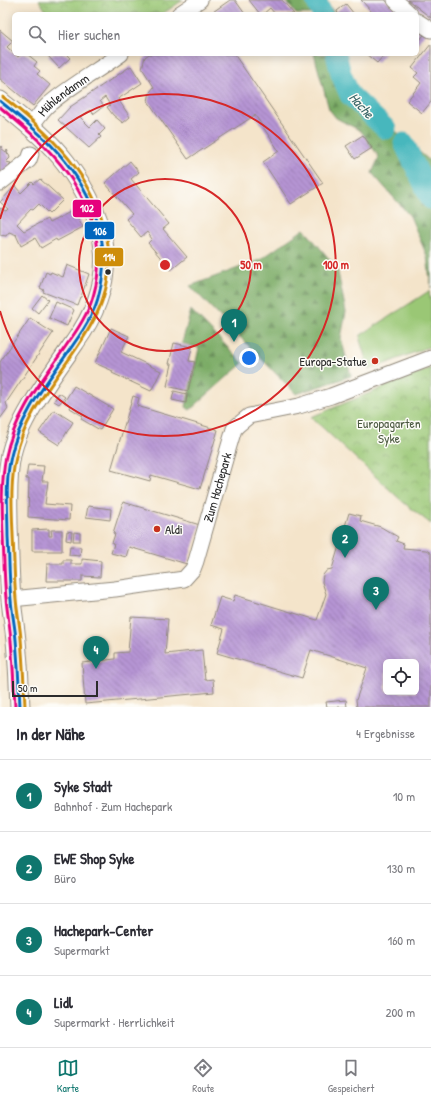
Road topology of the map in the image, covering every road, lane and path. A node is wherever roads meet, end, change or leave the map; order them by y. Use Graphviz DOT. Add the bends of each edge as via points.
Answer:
graph roads {
  1 [pos="200,0"];
  2 [pos="395,0"];
  3 [pos="182,12"];
  4 [pos="408,12"];
  5 [pos="419,22"];
  6 [pos="431,30"];
  7 [pos="118,56"];
  8 [pos="0,101"];
  9 [pos="30,126"];
  10 [pos="31,154"];
  11 [pos="0,183"];
  12 [pos="431,358"];
  13 [pos="6,452"];
  14 [pos="11,599"];
  15 [pos="20,707"];
  1 -- 3 [label="street"];
  2 -- 4 [label="street"];
  5 -- 6 [label="street"];
  7 -- 9 [label="street, Mühlendamm" via="58,96"];
  8 -- 9 [label="main road"];
  9 -- 13 [label="main road" via="66,163 90,200 103,235 105,255 103,282 98,301 86,326 31,408"];
  10 -- 11 [label="street" via="28,160"];
  12 -- 14 [label="street, Zum Hachepark" via="331,396 299,406 249,416 238,425 234,429 193,569 184,579 115,589"];
  13 -- 14 [label="main road"];
  14 -- 15 [label="main road"];
}
